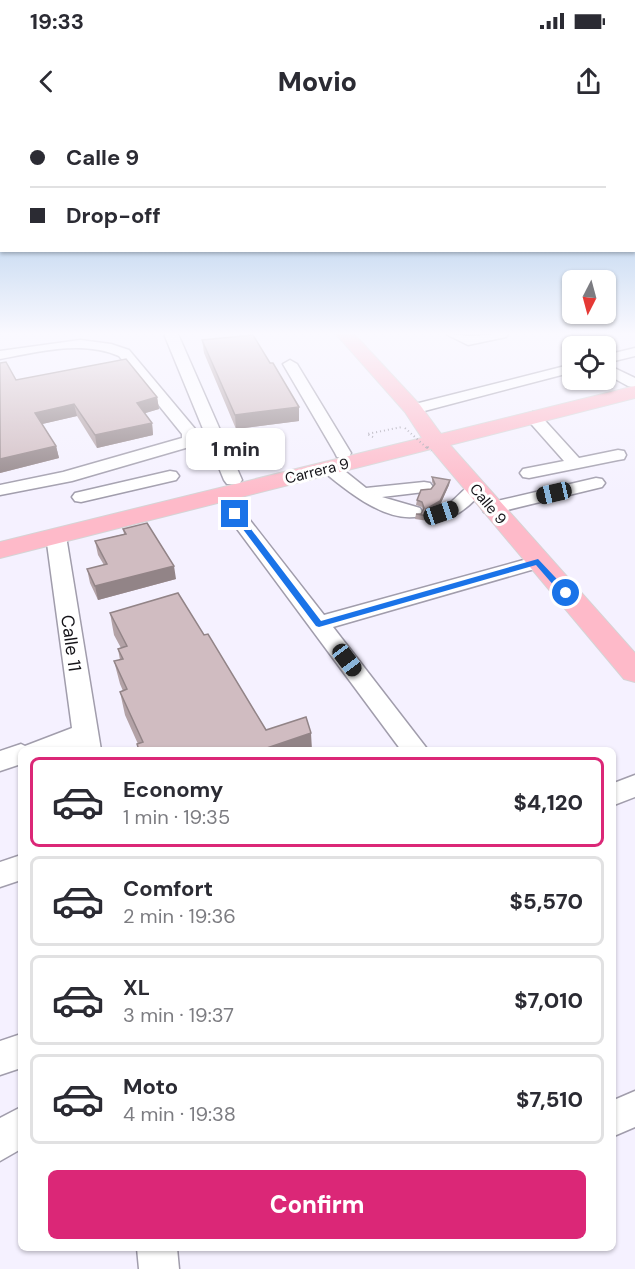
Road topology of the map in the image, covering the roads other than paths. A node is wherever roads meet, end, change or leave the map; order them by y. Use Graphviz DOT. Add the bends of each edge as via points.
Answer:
graph roads {
  1 [pos="153,388"];
  2 [pos="194,388"];
  3 [pos="302,388"];
  4 [pos="394,388"];
  5 [pos="496,388"];
  6 [pos="627,388"];
  7 [pos="629,388"];
  8 [pos="413,409"];
  9 [pos="533,417"];
  10 [pos="421,434"];
  11 [pos="618,455"];
  12 [pos="337,460"];
  13 [pos="575,463"];
  14 [pos="529,473"];
  15 [pos="170,476"];
  16 [pos="66,477"];
  17 [pos="233,480"];
  18 [pos="596,483"];
  19 [pos="424,487"];
  20 [pos="447,489"];
  21 [pos="0,490"];
  22 [pos="361,494"];
  23 [pos="479,497"];
  24 [pos="86,506"];
  25 [pos="412,512"];
  26 [pos="235,514"];
  27 [pos="436,515"];
  28 [pos="0,536"];
  29 [pos="56,536"];
  30 [pos="0,550"];
  31 [pos="538,562"];
  32 [pos="319,624"];
  33 [pos="635,672"];
  34 [pos="86,742"];
  35 [pos="54,747"];
  36 [pos="413,747"];
  37 [pos="18,755"];
  38 [pos="0,761"];
  39 [pos="635,785"];
  40 [pos="616,794"];
  41 [pos="18,868"];
  42 [pos="0,875"];
  43 [pos="18,1052"];
  44 [pos="0,1058"];
  45 [pos="635,1109"];
  46 [pos="616,1117"];
  47 [pos="18,1127"];
  48 [pos="0,1142"];
  49 [pos="157,1251"];
  50 [pos="159,1269"];
  1 -- 16 [label="street" via="190,433 190,441"];
  2 -- 17 [label="street"];
  3 -- 12 [label="street"];
  4 -- 8 [label="main road, Calle 9"];
  5 -- 8 [label="street"];
  6 -- 10 [label="main road, Carrera 9"];
  7 -- 9 [label="main road, Carrera 9"];
  8 -- 10 [label="main road, Calle 9"];
  9 -- 10 [label="main road, Carrera 9"];
  9 -- 13 [label="street"];
  10 -- 12 [label="main road, Carrera 9"];
  10 -- 23 [label="main road, Calle 9"];
  11 -- 13 [label="street"];
  12 -- 17 [label="main road, Carrera 9"];
  12 -- 22 [label="street"];
  12 -- 29 [label="main road, Carrera 9"];
  13 -- 14 [label="street"];
  15 -- 24 [label="street"];
  16 -- 21 [label="street"];
  16 -- 24 [label="street"];
  17 -- 24 [label="main road, Carrera 9"];
  18 -- 23 [label="street"];
  19 -- 22 [label="street"];
  20 -- 23 [label="street"];
  22 -- 25 [label="street" via="384,506"];
  23 -- 27 [label="street"];
  23 -- 31 [label="main road, Calle 9"];
  24 -- 28 [label="main road, Carrera 9"];
  26 -- 32 [label="street"];
  29 -- 30 [label="main road, Carrera 9"];
  29 -- 34 [label="street, Calle 11"];
  31 -- 32 [label="street"];
  31 -- 33 [label="main road, Calle 9"];
  32 -- 36 [label="street"];
  34 -- 35 [label="street"];
  37 -- 38 [label="street"];
  39 -- 40 [label="street"];
  41 -- 42 [label="street"];
  43 -- 44 [label="street"];
  45 -- 46 [label="street"];
  47 -- 48 [label="street"];
  49 -- 50 [label="street"];
}
